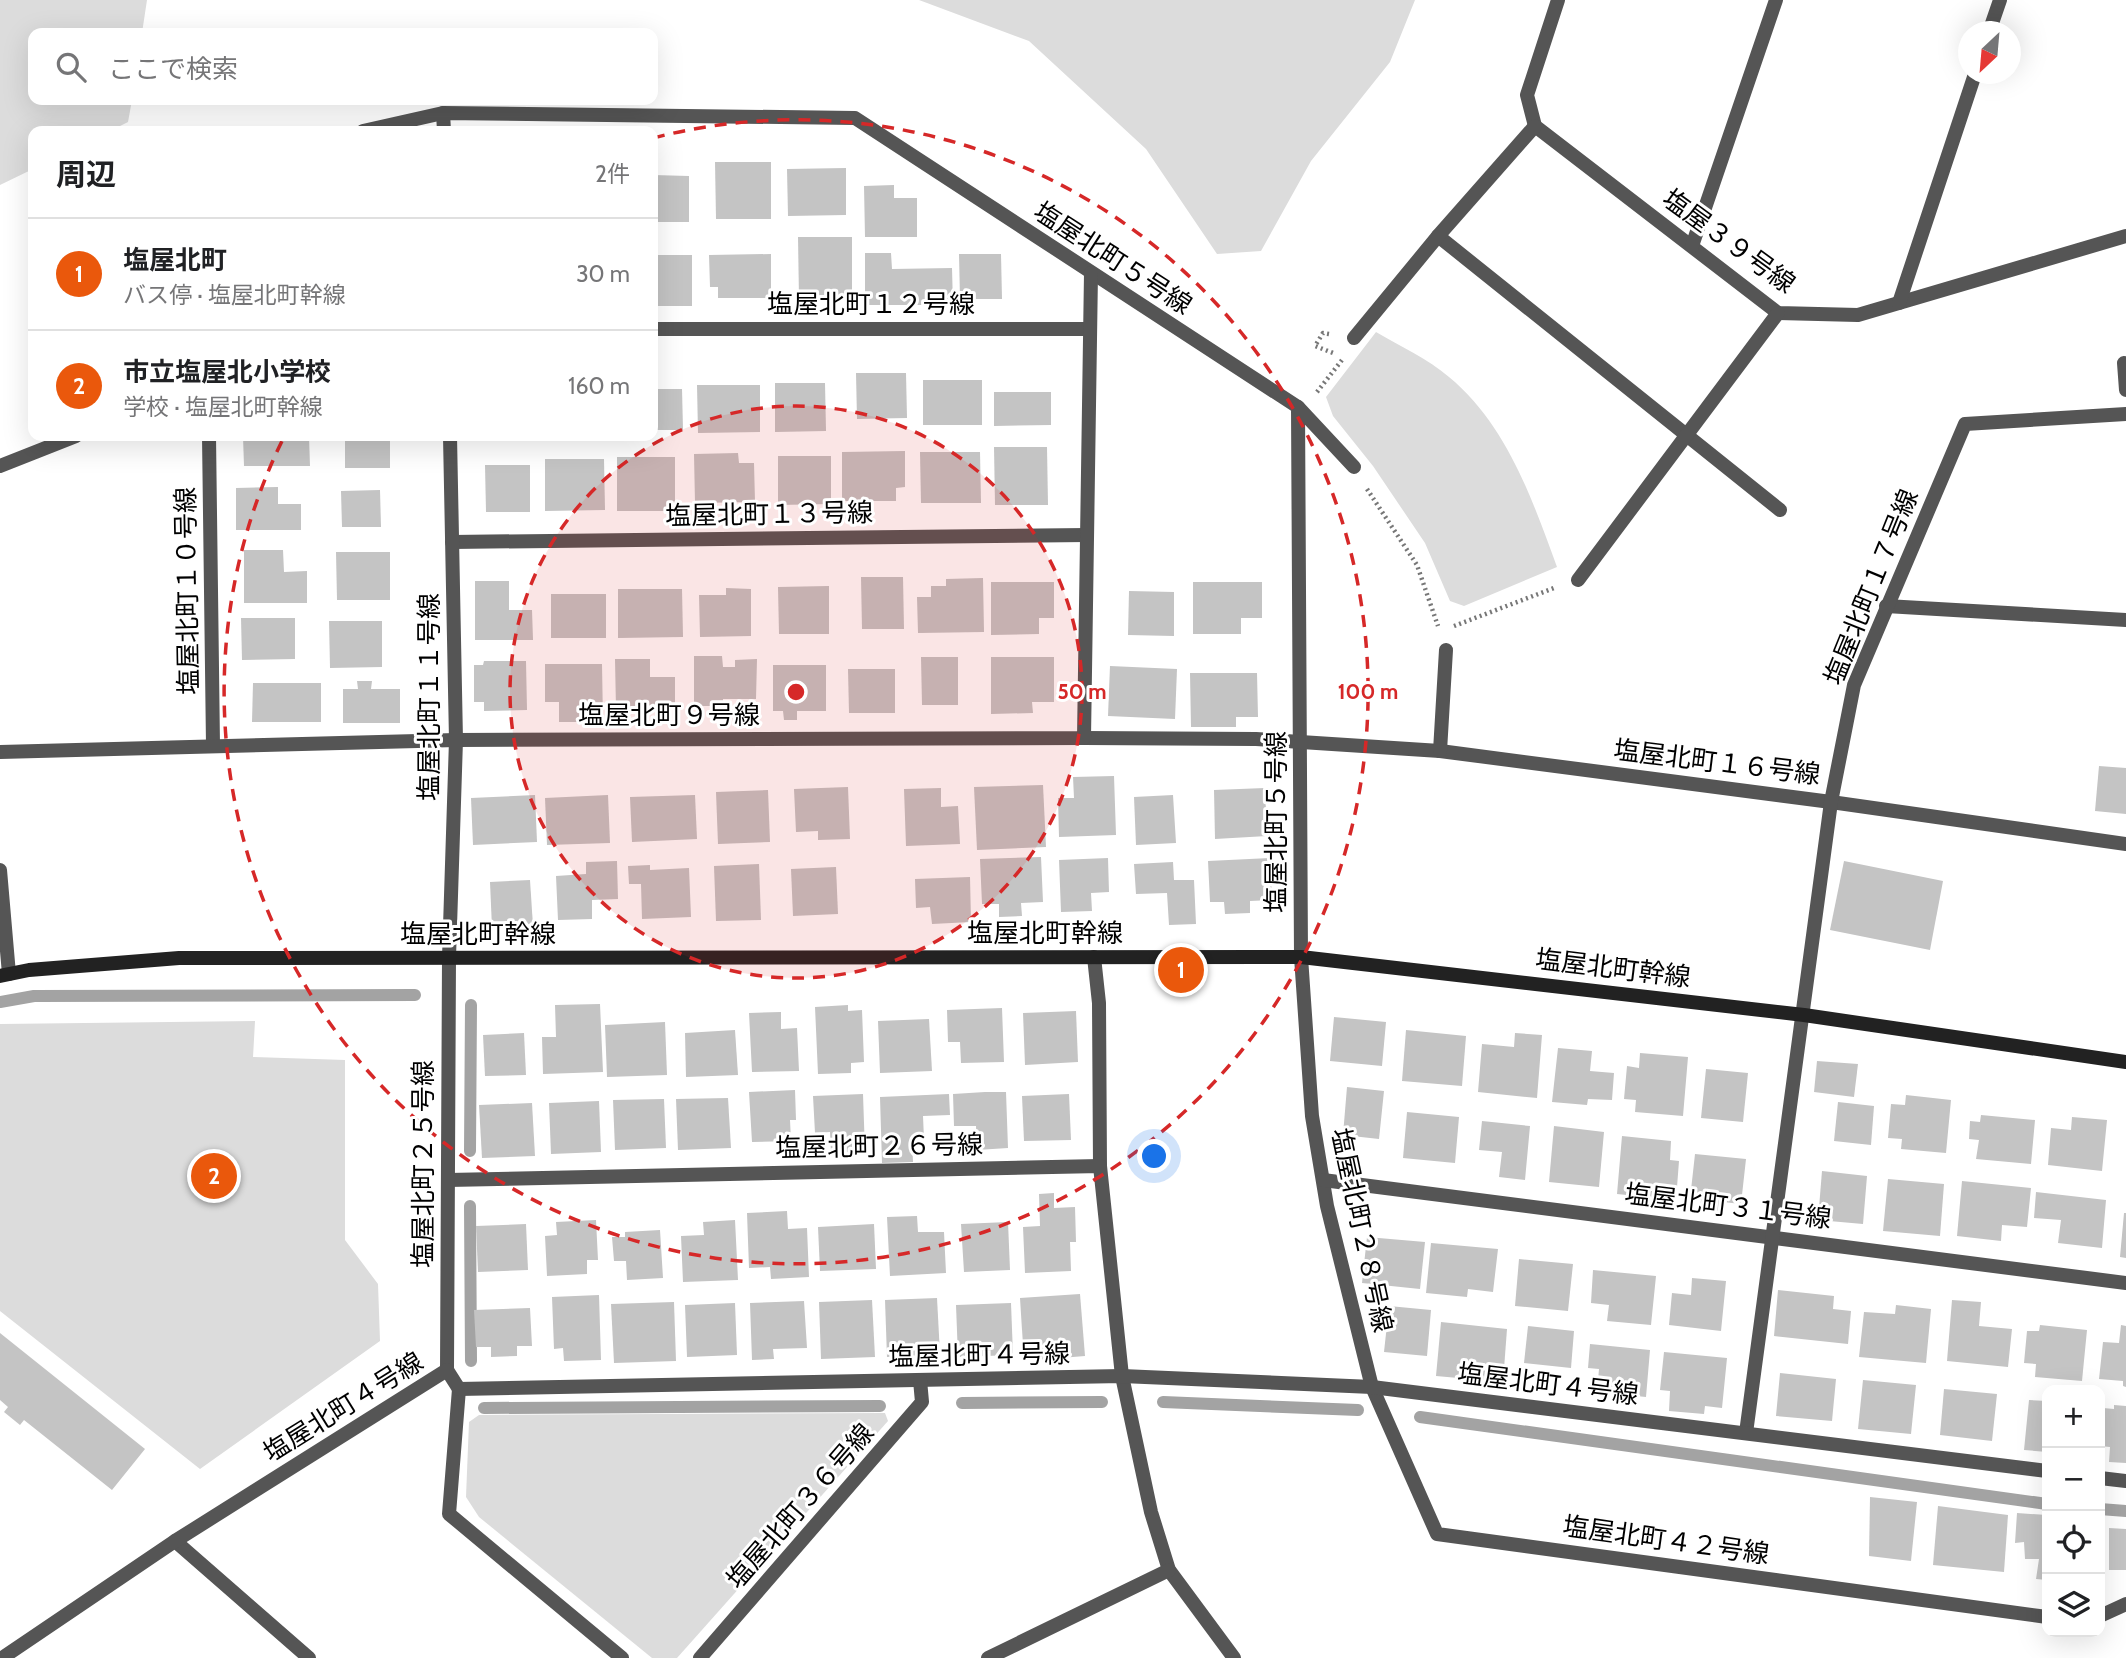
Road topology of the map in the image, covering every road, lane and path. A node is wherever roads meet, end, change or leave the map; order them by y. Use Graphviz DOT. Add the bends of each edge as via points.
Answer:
graph roads {
  1 [pos="1558,0"];
  2 [pos="1776,0"];
  3 [pos="2000,0"];
  4 [pos="1993,21"];
  5 [pos="1972,84"];
  6 [pos="443,113"];
  7 [pos="385,126"];
  8 [pos="444,126"];
  9 [pos="1535,126"];
  10 [pos="1438,236"];
  11 [pos="2126,236"];
  12 [pos="1692,246"];
  13 [pos="1091,273"];
  14 [pos="1899,303"];
  15 [pos="1778,313"];
  16 [pos="658,329"];
  17 [pos="1090,329"];
  18 [pos="1354,338"];
  19 [pos="2124,363"];
  20 [pos="2126,390"];
  21 [pos="1300,409"];
  22 [pos="2126,414"];
  23 [pos="1686,435"];
  24 [pos="63,441"];
  25 [pos="209,441"];
  26 [pos="450,441"];
  27 [pos="0,466"];
  28 [pos="1354,467"];
  29 [pos="1780,510"];
  30 [pos="1087,535"];
  31 [pos="452,542"];
  32 [pos="1578,580"];
  33 [pos="1886,606"];
  34 [pos="2126,620"];
  35 [pos="1440,631"];
  36 [pos="1446,650"];
  37 [pos="1084,738"];
  38 [pos="456,740"];
  39 [pos="1300,741"];
  40 [pos="213,745"];
  41 [pos="1440,751"];
  42 [pos="0,752"];
  43 [pos="1831,802"];
  44 [pos="2126,844"];
  45 [pos="0,870"];
  46 [pos="1094,957"];
  47 [pos="1301,957"];
  48 [pos="449,958"];
  49 [pos="4,975"];
  50 [pos="1804,1015"];
  51 [pos="2126,1062"];
  52 [pos="1100,1166"];
  53 [pos="447,1180"];
  54 [pos="1323,1180"];
  55 [pos="1773,1236"];
  56 [pos="2126,1283"];
  57 [pos="447,1370"];
  58 [pos="1122,1376"];
  59 [pos="920,1380"];
  60 [pos="1372,1387"];
  61 [pos="459,1389"];
  62 [pos="1746,1433"];
  63 [pos="2042,1470"];
  64 [pos="2105,1479"];
  65 [pos="2126,1481"];
  66 [pos="175,1541"];
  67 [pos="1169,1570"];
  68 [pos="2126,1604"];
  69 [pos="2105,1614"];
  70 [pos="2042,1616"];
  71 [pos="17,1648"];
  72 [pos="2,1658"];
  73 [pos="30,1658"];
  74 [pos="309,1658"];
  75 [pos="622,1658"];
  76 [pos="700,1658"];
  77 [pos="988,1658"];
  78 [pos="1234,1658"];
  1 -- 9 [label="street" via="1527,95"];
  2 -- 12 [label="street"];
  3 -- 4 [label="street"];
  5 -- 14 [label="street"];
  6 -- 7 [label="street, 塩屋北町５号線"];
  6 -- 8 [label="street"];
  6 -- 13 [label="street, 塩屋北町５号線" via="855,118"];
  9 -- 10 [label="street"];
  9 -- 12 [label="street, 塩屋３９号線"];
  10 -- 18 [label="street"];
  10 -- 23 [label="street"];
  11 -- 14 [label="street, 塩屋３９号線"];
  12 -- 15 [label="street, 塩屋３９号線"];
  13 -- 17 [label="street"];
  13 -- 21 [label="street, 塩屋北町５号線"];
  14 -- 15 [label="street, 塩屋３９号線" via="1858,315"];
  15 -- 23 [label="street"];
  16 -- 17 [label="street, 塩屋北町１２号線"];
  17 -- 30 [label="street"];
  18 -- 21 [label="path" via="1323,333 1315,346 1344,358"];
  19 -- 20 [label="street"];
  21 -- 28 [label="street"];
  21 -- 39 [label="street, 塩屋北町５号線"];
  22 -- 33 [label="street, 塩屋北町１７号線" via="1965,424"];
  23 -- 29 [label="street"];
  23 -- 32 [label="street"];
  24 -- 27 [label="street"];
  25 -- 40 [label="street, 塩屋北町１０号線"];
  26 -- 31 [label="street, 塩屋北町１１号線"];
  28 -- 35 [label="path" via="1417,565"];
  30 -- 31 [label="street, 塩屋北町１３号線"];
  30 -- 37 [label="street"];
  31 -- 38 [label="street, 塩屋北町１１号線"];
  32 -- 35 [label="path"];
  33 -- 34 [label="street"];
  33 -- 43 [label="street, 塩屋北町１７号線" via="1854,685"];
  35 -- 36 [label="path"];
  36 -- 41 [label="street"];
  37 -- 38 [label="street, 塩屋北町９号線"];
  37 -- 39 [label="street, 塩屋北町９号線"];
  38 -- 40 [label="street, 塩屋北町９号線"];
  38 -- 48 [label="street, 塩屋北町１１号線"];
  39 -- 41 [label="street, 塩屋北町１６号線"];
  39 -- 47 [label="street, 塩屋北町５号線"];
  40 -- 42 [label="street, 塩屋北町９号線"];
  41 -- 43 [label="street, 塩屋北町１６号線"];
  43 -- 44 [label="street, 塩屋北町１６号線"];
  43 -- 50 [label="street, 塩屋北町１７号線"];
  45 -- 49 [label="street"];
  46 -- 47 [label="street, 塩屋北町幹線"];
  46 -- 48 [label="street, 塩屋北町幹線"];
  46 -- 52 [label="street" via="1099,1003"];
  47 -- 50 [label="street, 塩屋北町幹線"];
  47 -- 54 [label="street, 塩屋北町２８号線" via="1312,1116"];
  48 -- 49 [label="street, 塩屋北町幹線" via="179,958"];
  48 -- 53 [label="street, 塩屋北町２５号線"];
  50 -- 51 [label="street, 塩屋北町幹線"];
  50 -- 55 [label="street, 塩屋北町１７号線"];
  52 -- 53 [label="street, 塩屋北町２６号線"];
  52 -- 58 [label="street"];
  53 -- 57 [label="street, 塩屋北町２５号線"];
  54 -- 55 [label="street, 塩屋北町３１号線"];
  54 -- 60 [label="street, 塩屋北町２８号線"];
  55 -- 56 [label="street, 塩屋北町３１号線"];
  55 -- 62 [label="street, 塩屋北町１７号線"];
  57 -- 61 [label="street, 塩屋北町４号線"];
  57 -- 66 [label="street, 塩屋北町４号線"];
  58 -- 59 [label="street, 塩屋北町４号線"];
  58 -- 60 [label="street, 塩屋北町４号線"];
  58 -- 67 [label="street" via="1151,1512"];
  59 -- 61 [label="street, 塩屋北町４号線"];
  59 -- 76 [label="street, 塩屋北町３６号線" via="922,1402"];
  60 -- 62 [label="street, 塩屋北町４号線"];
  60 -- 70 [label="street, 塩屋北町４２号線" via="1437,1534"];
  61 -- 75 [label="street" via="449,1514"];
  62 -- 63 [label="street, 塩屋北町４号線"];
  64 -- 65 [label="street"];
  66 -- 71 [label="street, 塩屋北町４号線"];
  66 -- 74 [label="street"];
  67 -- 77 [label="street"];
  67 -- 78 [label="street"];
  68 -- 69 [label="street"];
  71 -- 72 [label="street, 塩屋北町４号線"];
  71 -- 73 [label="street"];
}
